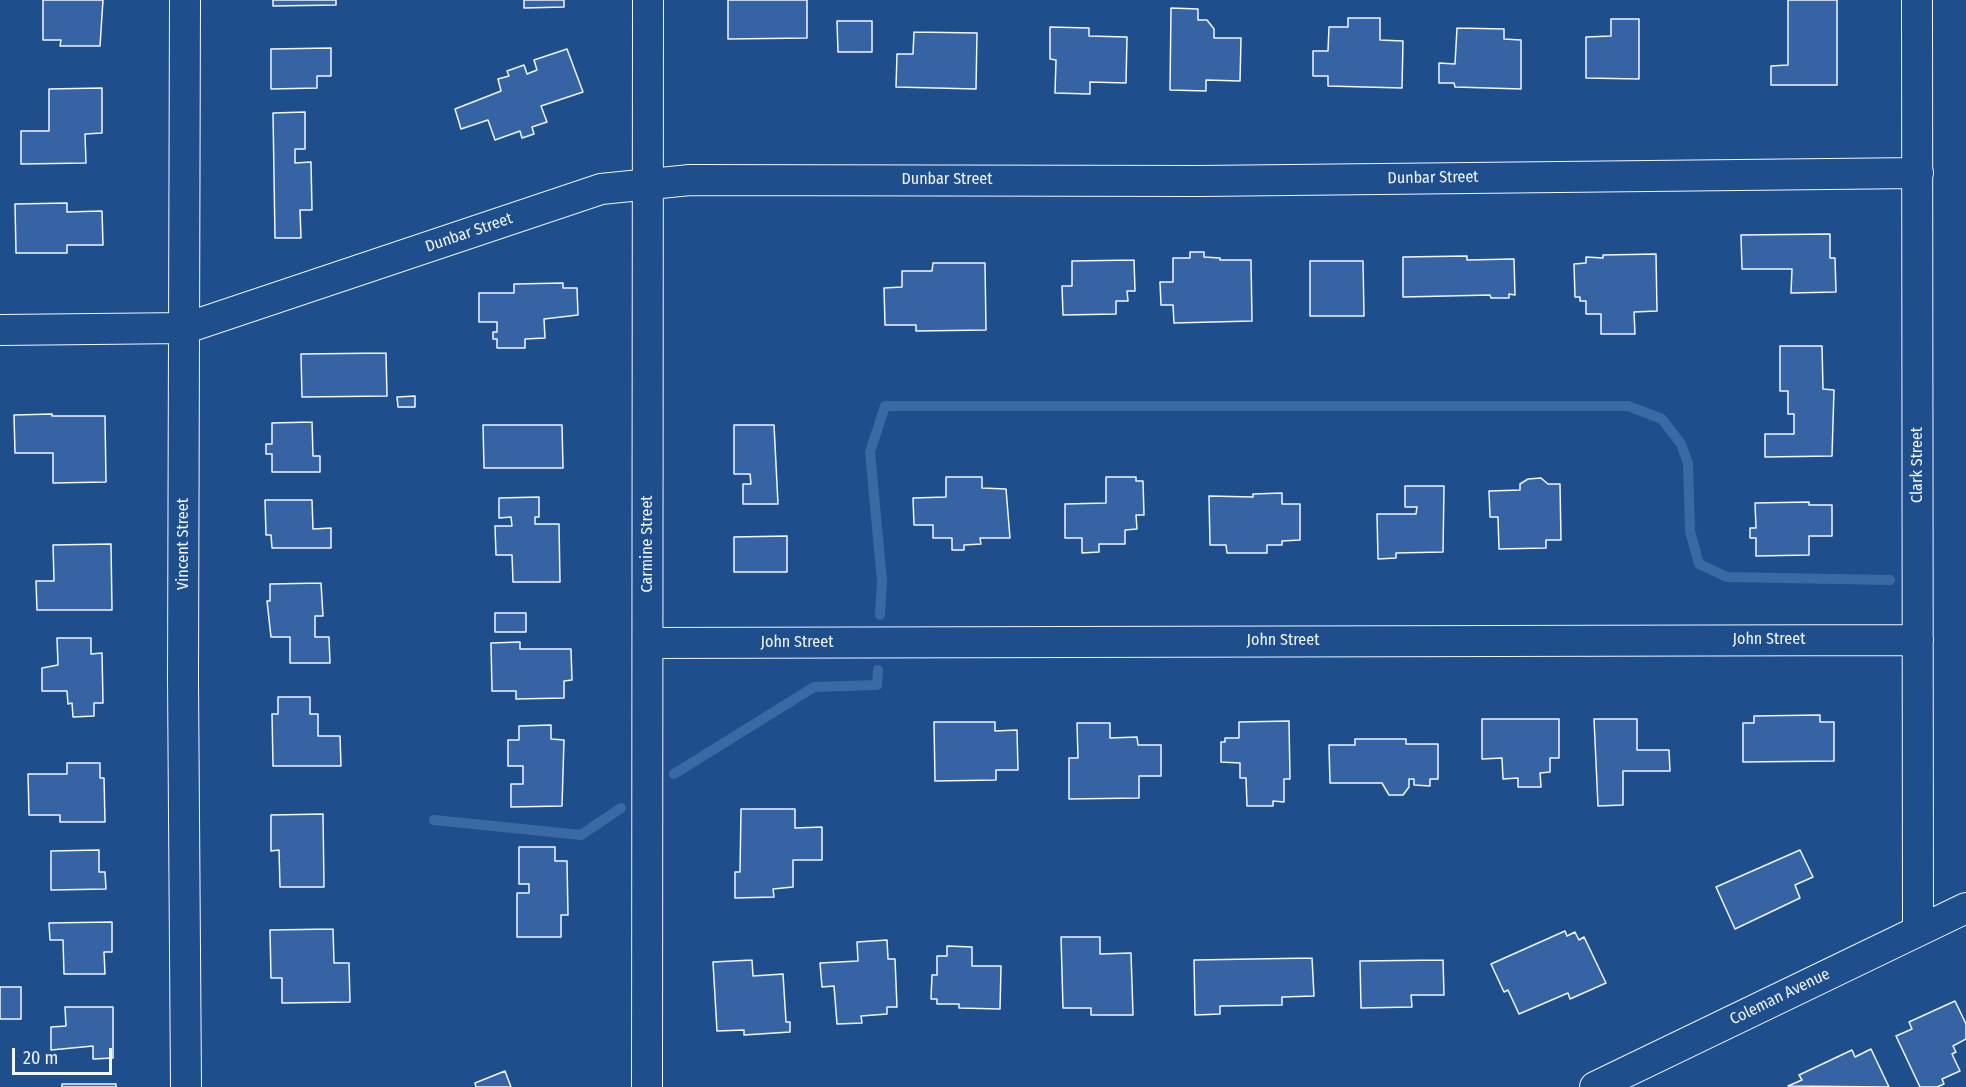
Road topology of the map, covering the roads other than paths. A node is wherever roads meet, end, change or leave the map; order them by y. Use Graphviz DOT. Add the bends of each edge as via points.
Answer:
graph roads {
  1 [pos="185,0"];
  2 [pos="648,0"];
  3 [pos="1917,0"];
  4 [pos="1918,173"];
  5 [pos="648,184"];
  6 [pos="186,328"];
  7 [pos="0,330"];
  8 [pos="1918,640"];
  9 [pos="648,643"];
  10 [pos="1966,908"];
  11 [pos="1918,931"];
  12 [pos="186,1087"];
  13 [pos="647,1087"];
  14 [pos="1595,1087"];
  1 -- 6 [label="street, Vincent Street"];
  2 -- 5 [label="street, Carmine Street"];
  3 -- 4 [label="street, Clark Street"];
  4 -- 5 [label="street, Dunbar Street" via="1200,181 690,180"];
  4 -- 8 [label="street, Clark Street"];
  5 -- 6 [label="street, Dunbar Street" via="601,189"];
  5 -- 9 [label="street, Carmine Street"];
  6 -- 7 [label="street, Dunbar Street"];
  6 -- 12 [label="street, Vincent Street"];
  8 -- 9 [label="street, John Street"];
  8 -- 11 [label="street, Clark Street"];
  9 -- 13 [label="street, Carmine Street"];
  10 -- 11 [label="street, Coleman Avenue"];
  11 -- 14 [label="street, Coleman Avenue"];
}
